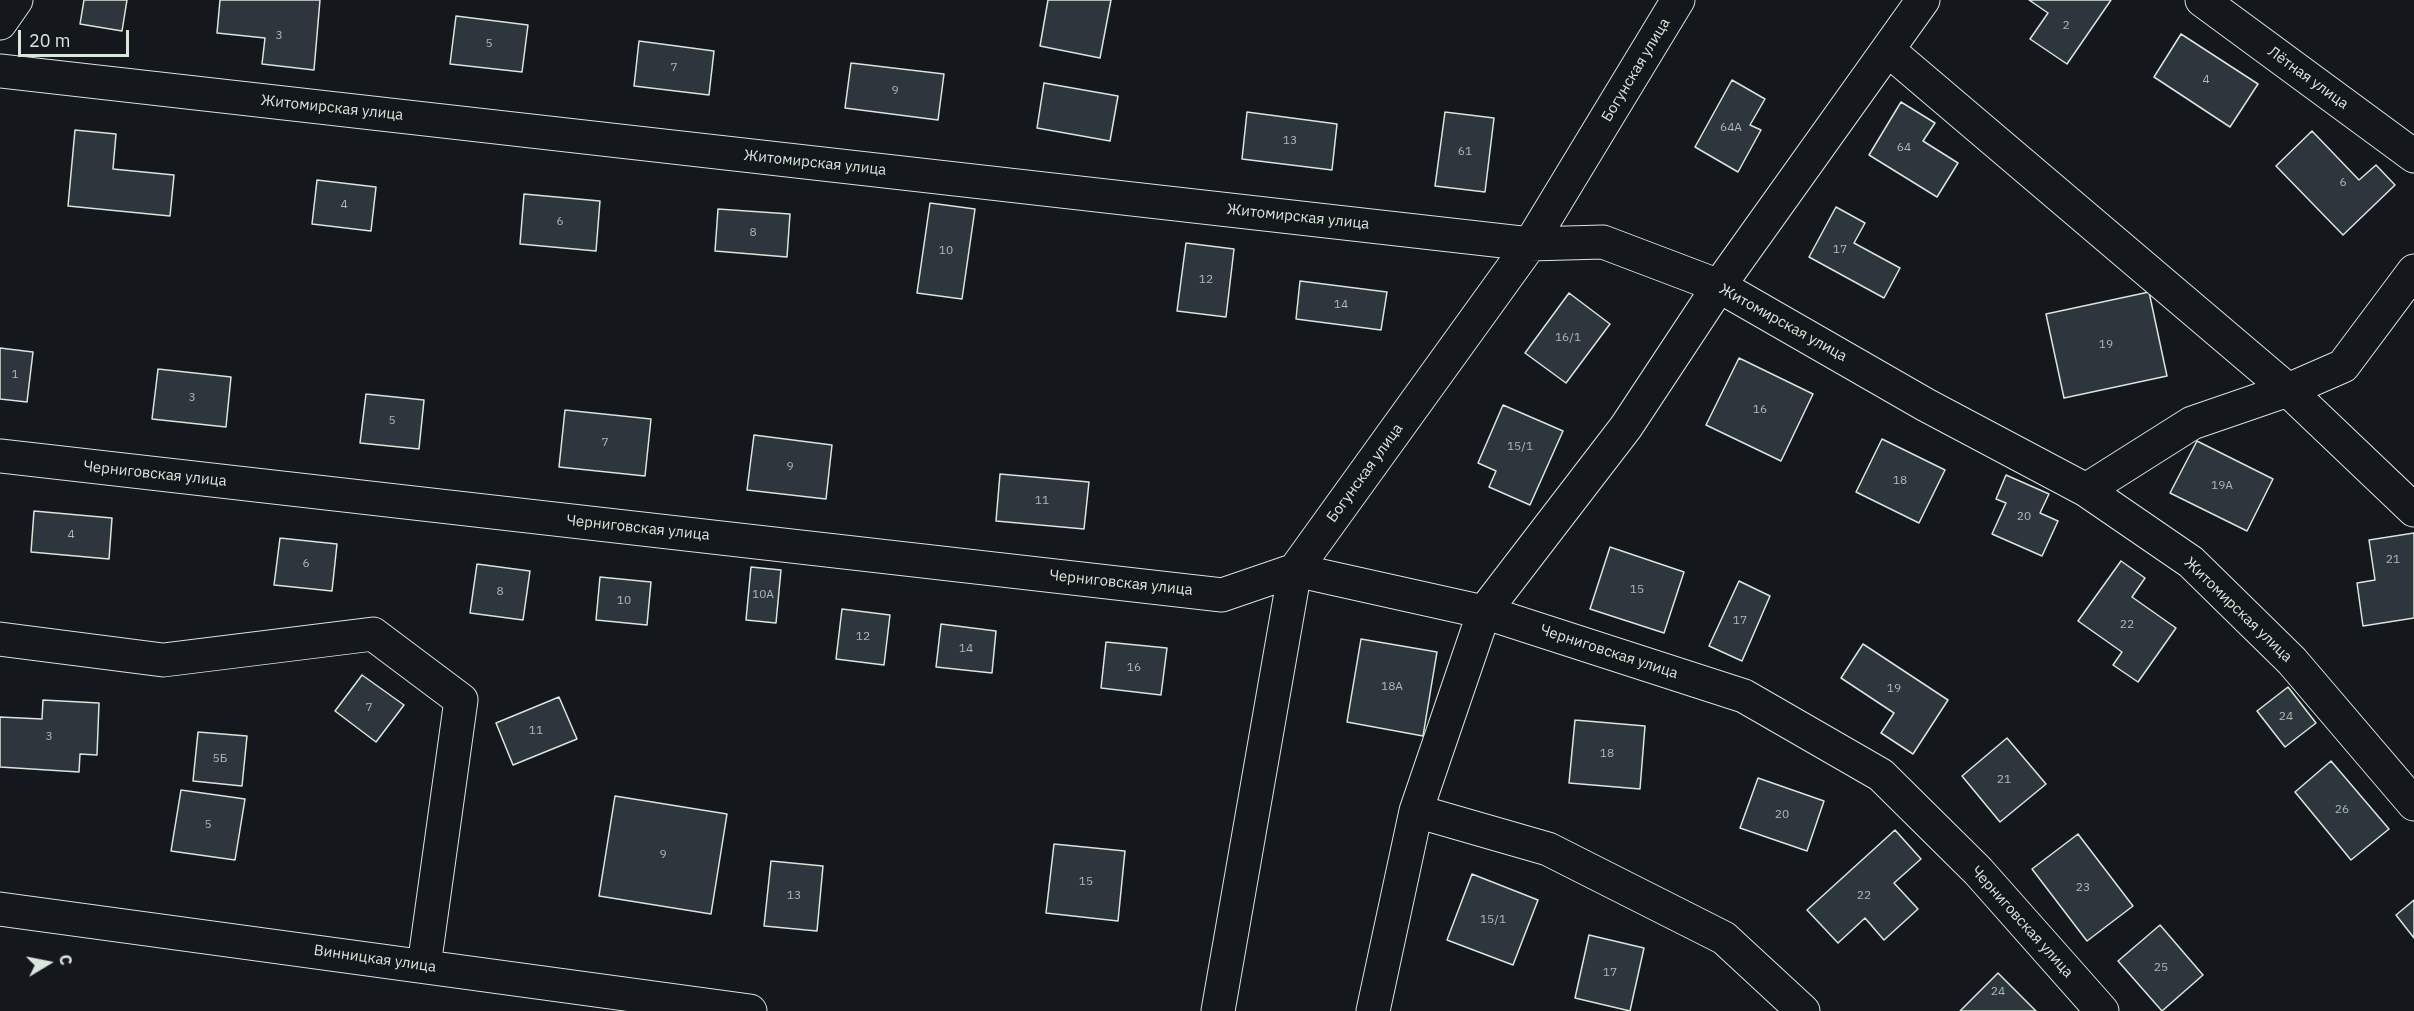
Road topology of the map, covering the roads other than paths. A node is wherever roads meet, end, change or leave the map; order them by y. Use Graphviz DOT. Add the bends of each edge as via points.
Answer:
graph roads {
  1 [pos="16,0"];
  2 [pos="1678,0"];
  3 [pos="1923,0"];
  4 [pos="2202,0"];
  5 [pos="0,23"];
  6 [pos="1888,50"];
  7 [pos="0,71"];
  8 [pos="2414,156"];
  9 [pos="1530,244"];
  10 [pos="2414,271"];
  11 [pos="1719,286"];
  12 [pos="2288,390"];
  13 [pos="0,456"];
  14 [pos="2086,490"];
  15 [pos="2414,510"];
  16 [pos="1295,570"];
  17 [pos="1484,612"];
  18 [pos="0,639"];
  19 [pos="2414,804"];
  20 [pos="1416,811"];
  21 [pos="0,909"];
  22 [pos="424,966"];
  23 [pos="750,1011"];
  24 [pos="1218,1011"];
  25 [pos="1373,1011"];
  26 [pos="1803,1011"];
  27 [pos="2102,1011"];
  1 -- 5 [label="street"];
  2 -- 9 [label="street, Богунская улица"];
  3 -- 6 [label="street"];
  4 -- 8 [label="street, Лётная улица"];
  6 -- 11 [label="street"];
  6 -- 12 [label="street"];
  7 -- 9 [label="street, Житомирская улица"];
  9 -- 11 [label="street, Житомирская улица" via="1603,242"];
  9 -- 16 [label="street, Богунская улица"];
  10 -- 12 [label="street" via="2343,366"];
  11 -- 14 [label="street, Житомирская улица" via="1926,405"];
  11 -- 17 [label="street" via="1626,427"];
  12 -- 14 [label="street" via="2192,423"];
  12 -- 15 [label="street"];
  13 -- 16 [label="street, Черниговская улица" via="1222,595"];
  14 -- 19 [label="street, Житомирская улица" via="2192,562 2292,661"];
  16 -- 17 [label="street, Черниговская улица"];
  16 -- 24 [label="street, Богунская улица"];
  17 -- 20 [label="street"];
  17 -- 27 [label="street, Черниговская улица" via="1744,696 1881,775 1978,872"];
  18 -- 22 [label="street" via="163,660 373,634 460,700"];
  20 -- 25 [label="street"];
  20 -- 26 [label="street" via="1548,849 1724,938"];
  21 -- 22 [label="street, Винницкая улица"];
  22 -- 23 [label="street, Винницкая улица"];
}
